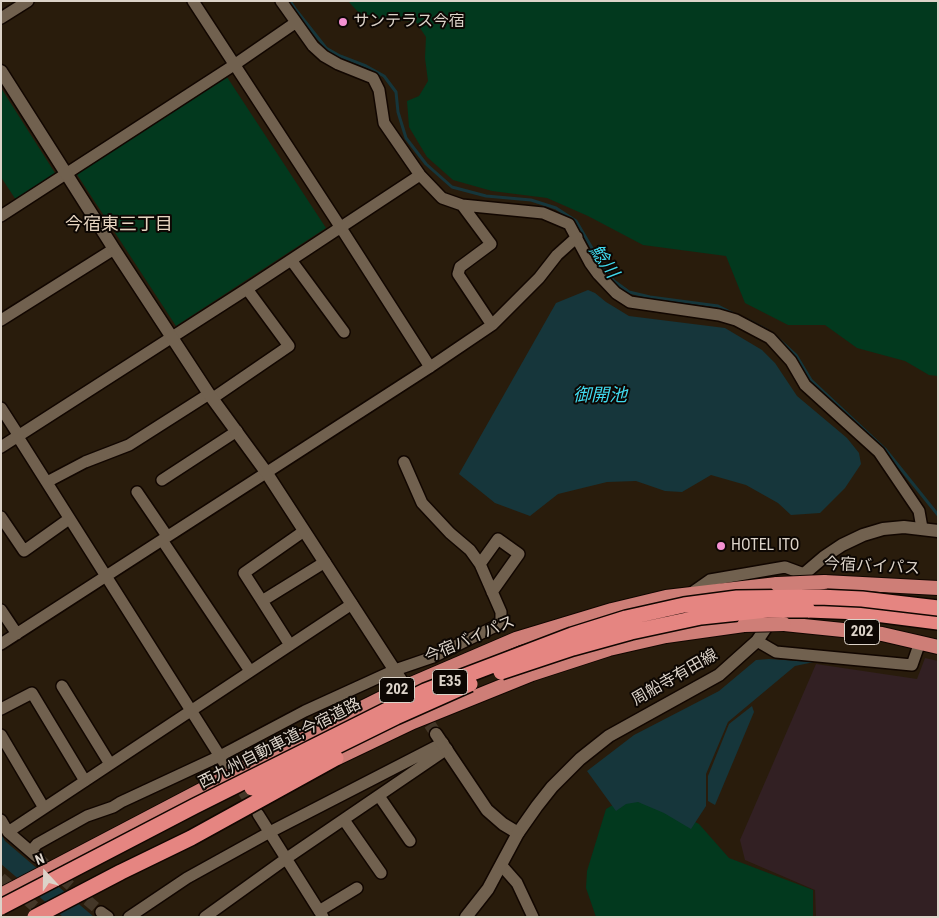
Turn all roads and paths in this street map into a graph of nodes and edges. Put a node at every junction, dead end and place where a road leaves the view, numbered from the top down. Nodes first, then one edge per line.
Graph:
1 (28, 1) edge
2 (193, 1) edge
3 (281, 1) edge
4 (1, 18) edge
5 (295, 22) junction
6 (234, 65) junction
7 (1, 70) edge
8 (66, 172) junction
9 (420, 176) junction
10 (462, 205) junction
11 (1, 216) edge
12 (341, 228) junction
13 (577, 237) junction
14 (114, 249) junction
15 (292, 260) junction
16 (248, 289) junction
17 (1, 320) edge
18 (492, 325) junction
19 (344, 332) dead end
20 (172, 337) junction
21 (430, 367) junction
22 (211, 396) junction
23 (1, 408) edge
24 (237, 431) junction
25 (18, 436) junction
26 (1, 447) edge
27 (404, 462) dead end
28 (266, 472) junction
29 (162, 480) dead end
30 (47, 482) junction
31 (138, 492) dead end
32 (1, 517) edge
33 (69, 519) junction
34 (922, 528) junction
35 (304, 531) junction
36 (938, 531) edge
37 (164, 538) junction
38 (325, 562) junction
39 (480, 564) junction
40 (804, 574) junction
41 (106, 576) junction
42 (938, 588) edge
43 (492, 592) junction
44 (690, 594) junction
45 (262, 601) junction
46 (352, 604) junction
47 (938, 608) edge
48 (1, 610) edge
49 (938, 622) edge
50 (17, 634) junction
51 (757, 641) junction
52 (920, 642) junction
53 (1, 644) edge
54 (290, 645) junction
55 (938, 647) edge
56 (250, 671) junction
57 (398, 675) junction
58 (469, 684) junction
59 (62, 686) dead end
60 (1, 708) edge
61 (192, 711) junction
62 (1, 735) edge
63 (442, 742) junction
64 (220, 756) junction
65 (110, 764) junction
66 (228, 769) tunnel mouth
67 (85, 781) junction
68 (379, 796) junction
69 (44, 808) junction
70 (258, 814) tunnel mouth
71 (1, 820) edge
72 (344, 820) junction
73 (8, 832) junction
74 (270, 832) junction
75 (518, 833) junction
76 (410, 841) dead end
77 (287, 858) junction
78 (502, 866) junction
79 (381, 873) dead end
80 (26, 888) junction
81 (357, 888) dead end
82 (1, 896) edge
83 (1, 902) edge
84 (1, 907) edge
85 (321, 914) edge
86 (4, 917) edge
87 (26, 917) edge
88 (35, 917) edge
89 (129, 917) edge
90 (205, 917) edge
91 (466, 917) edge
92 (533, 917) edge

1 - 4 street
2 - 6 street
3 - 5 street
5 - 6 street
5 - 9 street
6 - 8 street
6 - 12 street
7 - 8 street
8 - 11 street
8 - 14 street
9 - 10 street
9 - 12 street
10 - 13 street
10 - 18 street
12 - 15 street
12 - 21 street
13 - 18 street
13 - 34 street
14 - 17 street
14 - 20 street
15 - 16 street
15 - 19 street
16 - 20 street
16 - 22 street
18 - 21 street
20 - 22 street
20 - 25 street
21 - 28 street
22 - 24 street
22 - 30 street
23 - 25 street
24 - 28 street
24 - 29 street
25 - 26 street
25 - 30 street
27 - 39 street
28 - 35 street
28 - 37 street
30 - 33 street
31 - 37 street
32 - 33 street
33 - 41 street
34 - 36 street, 周船寺有田線
34 - 40 street, 周船寺有田線
35 - 38 street
35 - 45 street
37 - 41 street
37 - 56 street
38 - 45 street
38 - 46 street
39 - 43 street
39 - 43 street
40 - 44 street
40 - 51 street, 周船寺有田線
41 - 50 street
41 - 61 street
42 - 44 highway, 今宿バイパス / 202, bridge
43 - 57 street
44 - 80 highway, 今宿バイパス / 202
45 - 54 street
46 - 54 street
46 - 57 street
47 - 80 highway, 西九州自動車道;今宿道路 / E35, bridge
48 - 50 street
49 - 58 highway, 西九州自動車道;今宿道路 / E35, bridge
50 - 53 street
51 - 52 street
51 - 75 street, 周船寺有田線
52 - 55 highway, 202
52 - 87 highway, 202, bridge
54 - 56 street
56 - 61 street
57 - 64 street
58 - 86 highway, 西九州自動車道;今宿道路 / E35, bridge
58 - 88 highway, bridge
59 - 65 street
60 - 67 street
61 - 64 street
61 - 65 street
62 - 69 street
63 - 68 street
63 - 74 street
63 - 75 street
64 - 66 street
64 - 73 street
65 - 67 street
67 - 69 street
68 - 72 street
68 - 76 street
69 - 73 street
70 - 74 street
71 - 73 street
72 - 77 street
72 - 79 street
74 - 77 street
74 - 89 street
75 - 78 street, 周船寺有田線
77 - 85 street
77 - 90 street
78 - 91 street, 周船寺有田線
78 - 92 street
80 - 82 highway, 今宿バイパス / 202
80 - 83 highway, bridge
80 - 84 highway, 西九州自動車道;今宿道路 / E35, bridge
81 - 85 street

